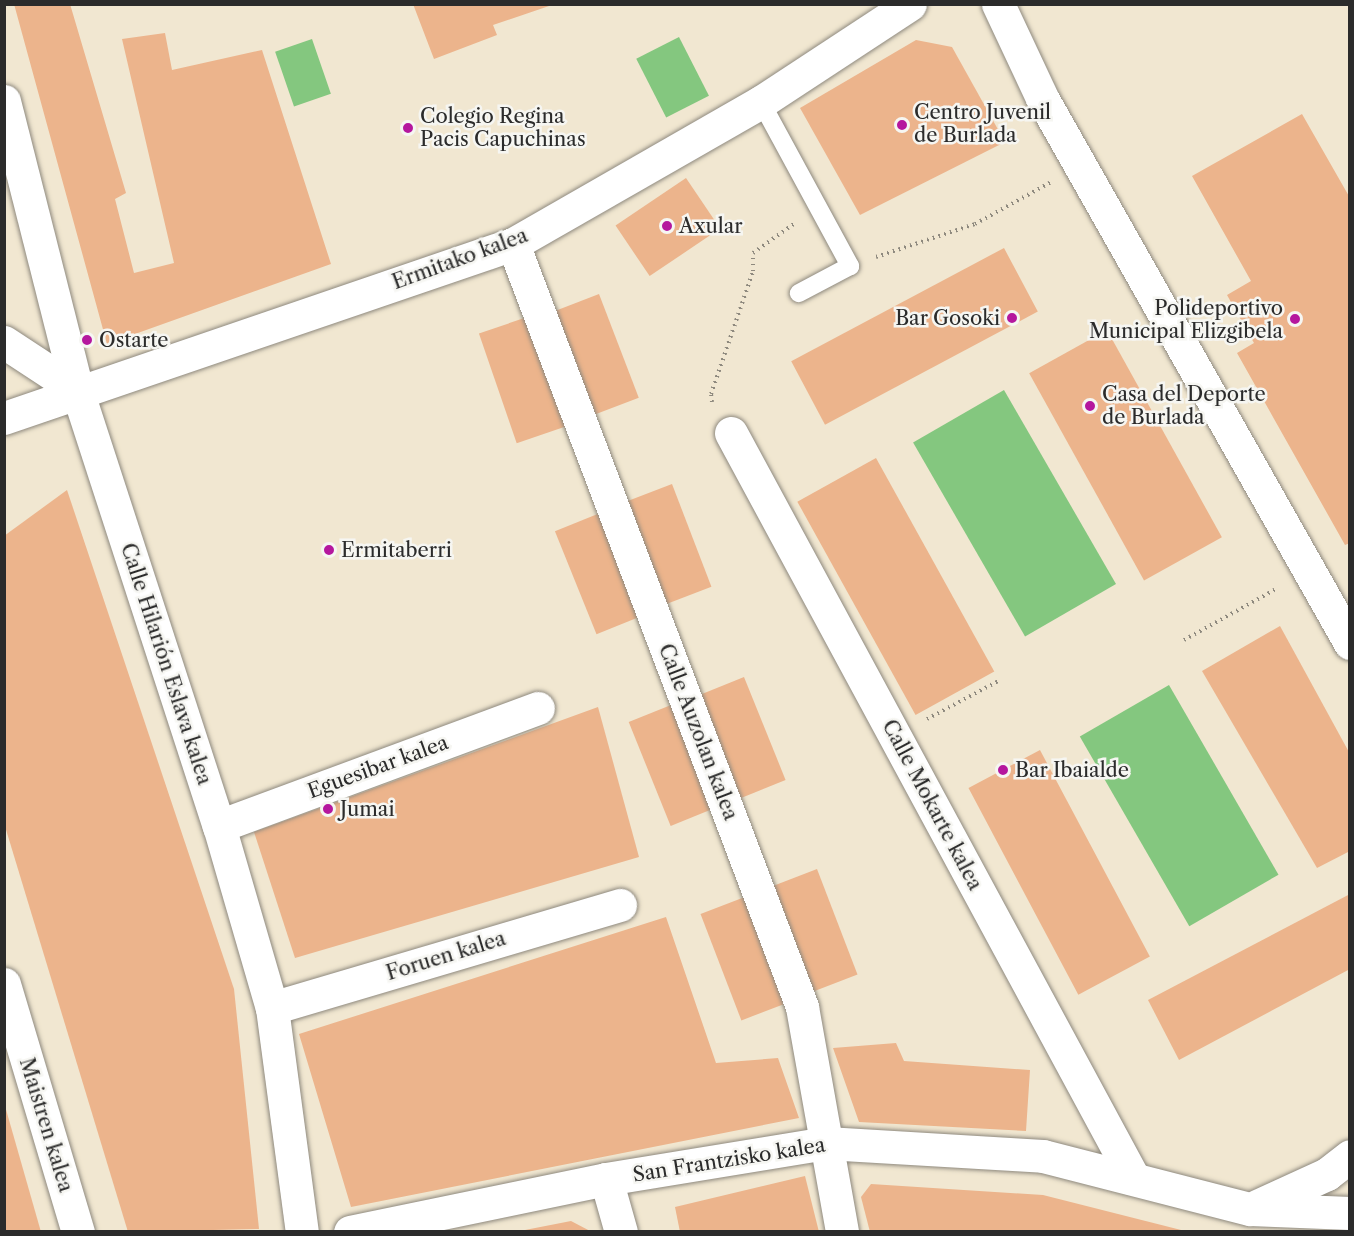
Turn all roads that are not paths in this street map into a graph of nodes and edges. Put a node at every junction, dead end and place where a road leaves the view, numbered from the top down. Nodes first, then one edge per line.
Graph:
1 (910, 4) edge
2 (998, 4) edge
3 (4, 101) edge
4 (761, 102) junction
5 (513, 244) junction
6 (799, 293) dead end
7 (4, 342) edge
8 (78, 390) junction
9 (4, 418) edge
10 (731, 433) road end
11 (1350, 643) edge
12 (537, 708) dead end
13 (219, 826) junction
14 (620, 904) dead end
15 (4, 984) edge
16 (272, 1008) junction
17 (826, 1143) junction
18 (1350, 1156) edge
19 (1133, 1177) junction
20 (606, 1179) junction
21 (1250, 1209) junction
22 (1350, 1213) edge
23 (78, 1232) edge
24 (302, 1232) edge
25 (350, 1232) edge
26 (621, 1232) edge
27 (842, 1232) edge

1 - 4 street, Ermitako kalea
2 - 11 street
3 - 8 street, Calle Hilarión Eslava kalea
4 - 5 street, Ermitako kalea
4 - 6 lane
5 - 8 street, Ermitako kalea
5 - 17 street, Calle Auzolan kalea
7 - 8 street
8 - 9 street, Ermitako kalea
8 - 13 street, Calle Hilarión Eslava kalea
10 - 19 street, Calle Mokarte kalea
12 - 13 street, Eguesibar kalea
13 - 16 street, Calle Hilarión Eslava kalea
14 - 16 street, Foruen kalea
15 - 23 street, Maistren kalea
16 - 24 street, Calle Hilarión Eslava kalea
17 - 19 street, San Frantzisko kalea
17 - 20 street, San Frantzisko kalea
17 - 27 street, Calle Auzolan kalea
18 - 21 street
19 - 21 street, San Frantzisko kalea
20 - 25 street, San Frantzisko kalea
20 - 26 street
21 - 22 street, San Frantzisko kalea

